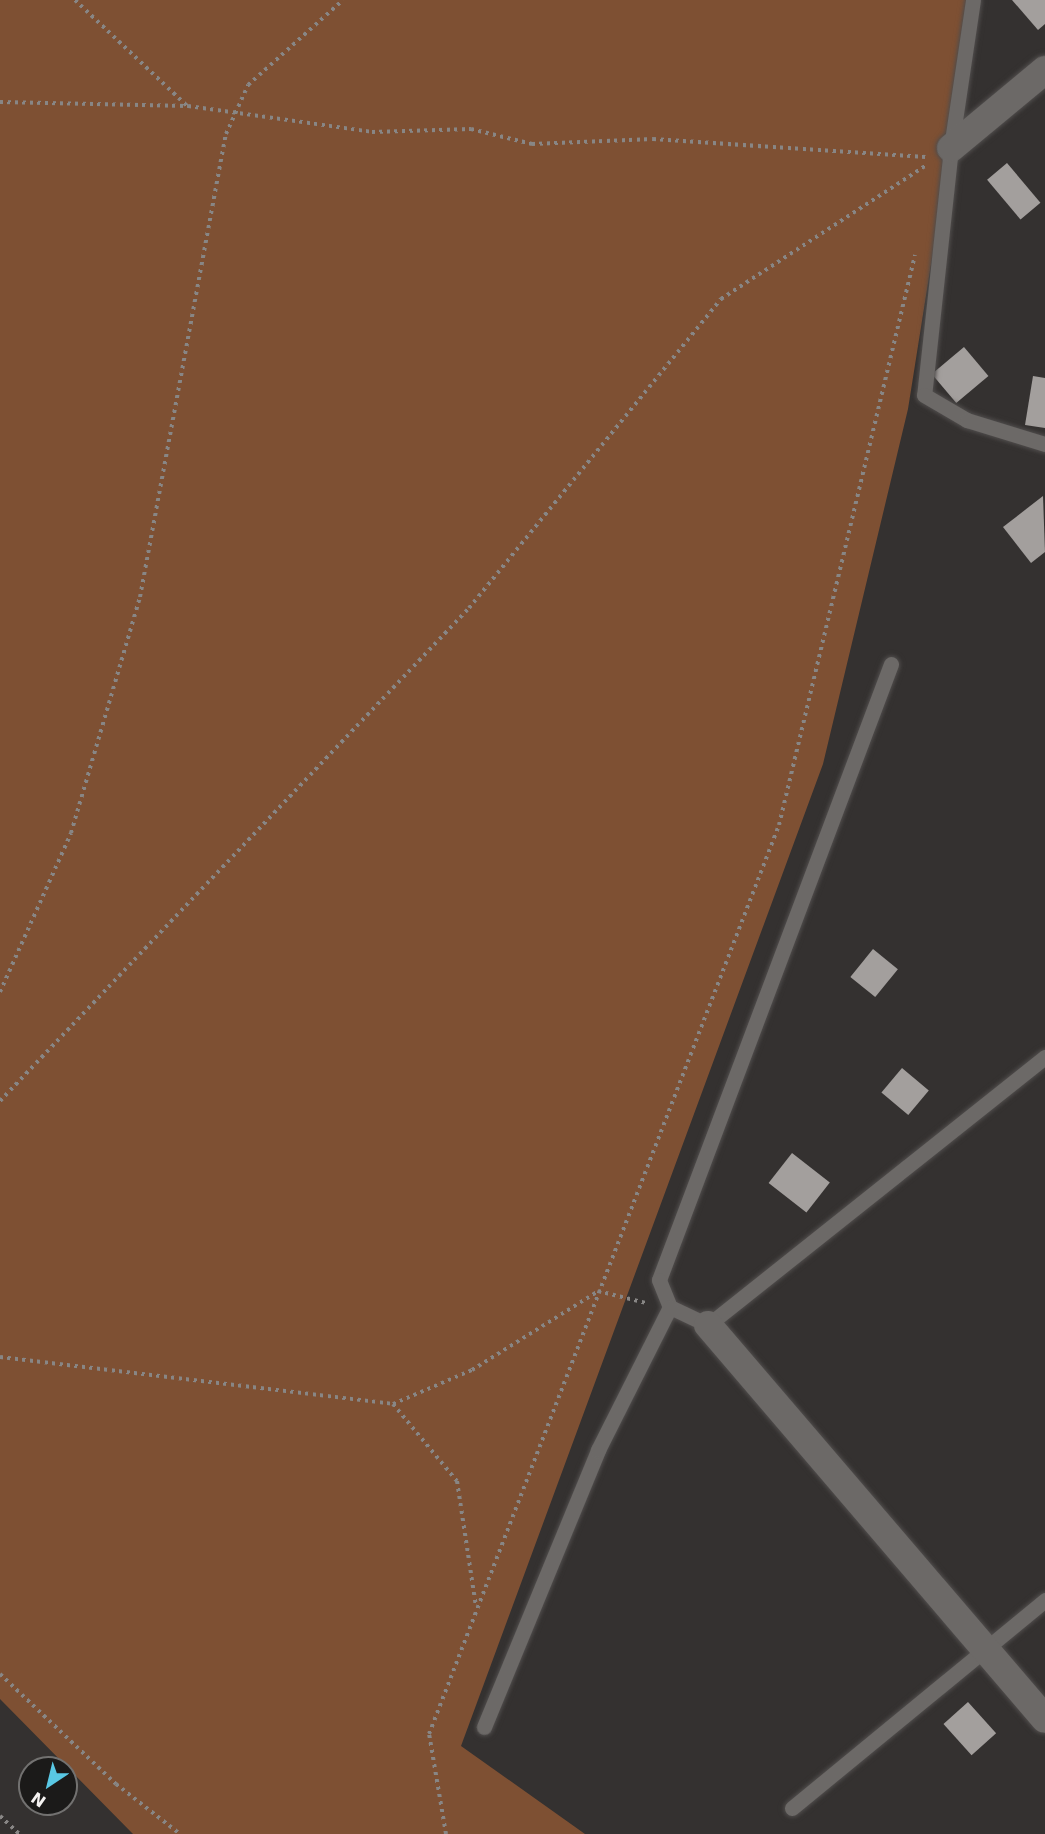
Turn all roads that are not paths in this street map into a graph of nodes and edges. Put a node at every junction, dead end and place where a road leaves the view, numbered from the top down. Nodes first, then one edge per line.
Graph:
1 (973, 0) edge
2 (1045, 70) edge
3 (951, 148) junction
4 (1045, 444) edge
5 (891, 664) dead end
6 (1045, 1057) edge
7 (670, 1307) junction
8 (708, 1325) junction
9 (1045, 1600) edge
10 (985, 1653) junction
11 (1045, 1719) edge
12 (484, 1727) dead end
13 (792, 1808) dead end

1 - 3 lane
2 - 3 street
3 - 4 lane
5 - 7 lane
6 - 8 lane
7 - 8 lane
7 - 12 lane
8 - 10 street
9 - 10 lane
10 - 11 street
10 - 13 lane

